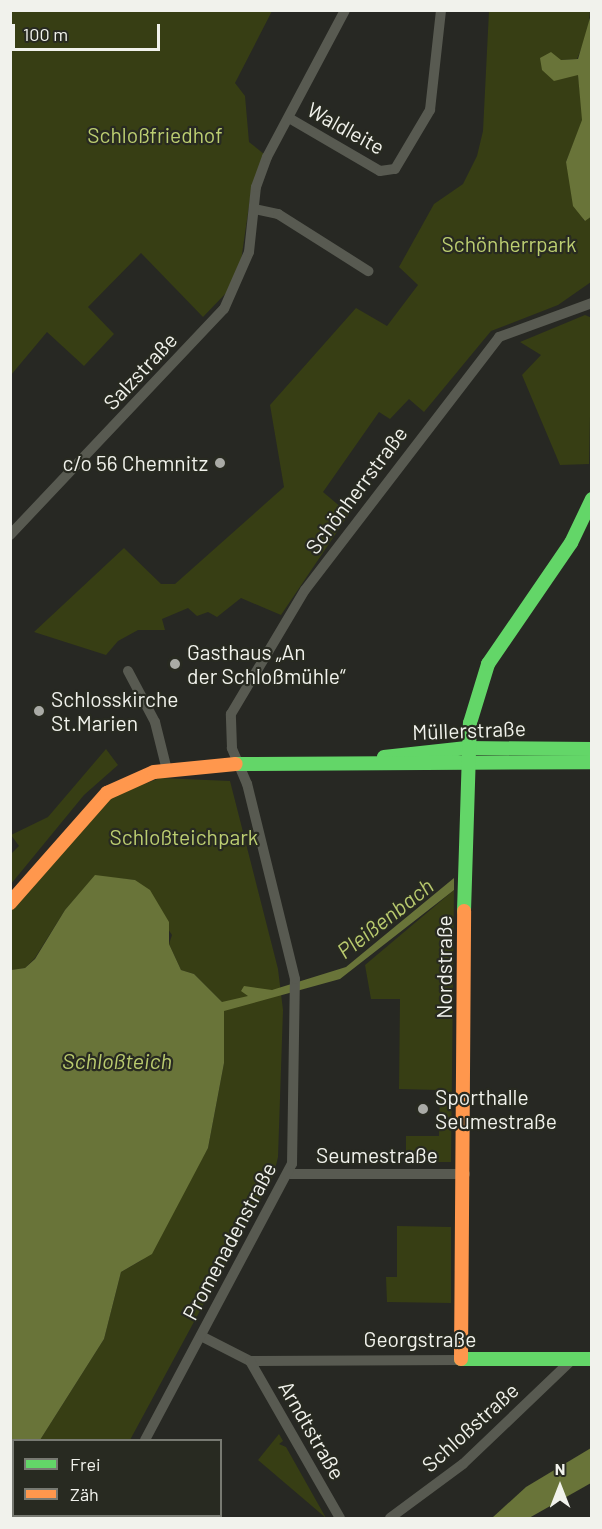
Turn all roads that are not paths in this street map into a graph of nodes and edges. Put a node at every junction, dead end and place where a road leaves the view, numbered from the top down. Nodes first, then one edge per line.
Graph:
1 (345, 10) edge
2 (441, 10) edge
3 (289, 118) junction
4 (254, 209) junction
5 (368, 270) dead end
6 (591, 303) edge
7 (591, 499) edge
8 (10, 536) edge
9 (128, 671) dead end
10 (467, 748) junction
11 (591, 749) edge
12 (591, 762) edge
13 (239, 764) junction
14 (349, 764) junction
15 (465, 764) junction
16 (167, 770) junction
17 (10, 903) edge
18 (290, 1174) junction
19 (465, 1174) junction
20 (201, 1336) junction
21 (591, 1359) edge
22 (461, 1360) junction
23 (572, 1360) junction
24 (250, 1361) junction
25 (146, 1439) edge
26 (340, 1518) edge
27 (390, 1518) edge

1 - 3 street, Salzstraße
2 - 3 street, Waldleite
3 - 4 street, Salzstraße
4 - 5 street
4 - 8 street, Salzstraße
6 - 13 street, Schönherrstraße
7 - 10 main road, Nordstraße
9 - 16 street
10 - 11 main road, Müllerstraße
10 - 14 main road, Müllerstraße
10 - 15 main road, Nordstraße
12 - 15 main road, Müllerstraße
13 - 14 main road, Müllerstraße
13 - 16 main road, Müllerstraße
13 - 18 street, Promenadenstraße
14 - 15 main road, Müllerstraße
15 - 19 main road, Nordstraße
16 - 17 main road, Müllerstraße
18 - 19 street, Seumestraße
18 - 20 street, Promenadenstraße
19 - 22 main road, Nordstraße
20 - 24 street
20 - 25 street, Promenadenstraße
21 - 23 main road, Georgstraße
22 - 23 main road, Georgstraße
22 - 24 street, Georgstraße
23 - 27 street, Schloßstraße
24 - 26 street, Arndtstraße

